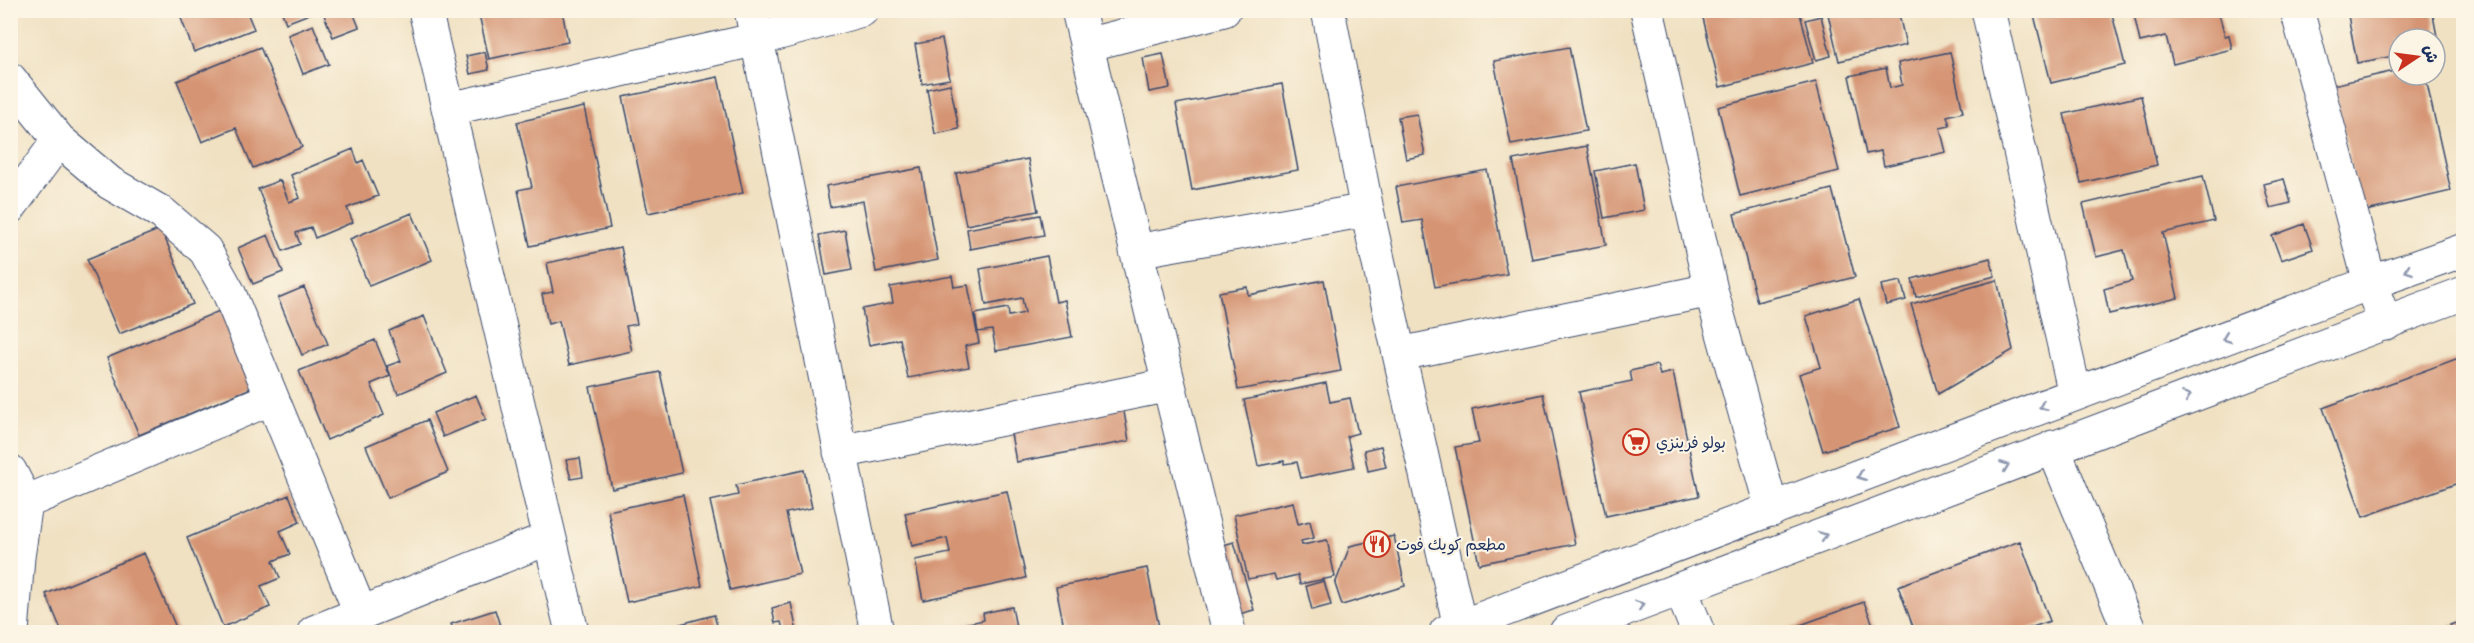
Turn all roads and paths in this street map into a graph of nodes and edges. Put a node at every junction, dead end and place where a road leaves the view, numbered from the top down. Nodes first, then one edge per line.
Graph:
1 (425, 10) edge
2 (862, 10) edge
3 (1078, 10) edge
4 (1224, 10) edge
5 (1328, 10) edge
6 (1647, 10) edge
7 (1988, 10) edge
8 (2297, 10) edge
9 (754, 25) edge
10 (1086, 45) junction
11 (10, 79) edge
12 (449, 109) junction
13 (59, 140) junction
14 (10, 207) edge
15 (1367, 210) junction
16 (2463, 250) edge
17 (1136, 251) junction
18 (2370, 283) junction
19 (1711, 290) junction
20 (2463, 293) edge
21 (2385, 324) junction
22 (1400, 354) junction
23 (1169, 386) junction
24 (2075, 394) junction
25 (272, 398) junction
26 (2053, 447) junction
27 (840, 452) junction
28 (10, 471) edge
29 (26, 501) junction
30 (1772, 510) junction
31 (549, 538) junction
32 (1681, 590) junction
33 (361, 614) junction
34 (1453, 630) edge
35 (12, 633) edge
36 (314, 633) edge
37 (572, 633) edge
38 (877, 633) edge
39 (1229, 633) edge
40 (1566, 633) edge
41 (1698, 633) edge
42 (2130, 633) edge

1 - 12 street
2 - 9 street
3 - 10 street
4 - 10 street
5 - 15 street
6 - 19 street
7 - 24 street
8 - 18 street
9 - 12 street
9 - 27 street
10 - 17 street
11 - 13 street
12 - 31 street
13 - 14 street
13 - 25 street
15 - 17 street
15 - 22 street
16 -> 18 street
17 - 23 street
18 - 21 street
18 -> 24 street
19 - 22 street
19 - 30 street
20 - 21 street
26 -> 21 street
22 - 34 street
23 - 27 street
23 - 39 street
24 -> 30 street
25 - 29 street
25 - 33 street
32 -> 26 street
26 - 42 street
27 - 38 street
28 - 29 street
29 - 35 street
30 - 34 street
31 - 33 street
31 - 37 street
40 -> 32 street
32 - 41 street
33 - 36 street

